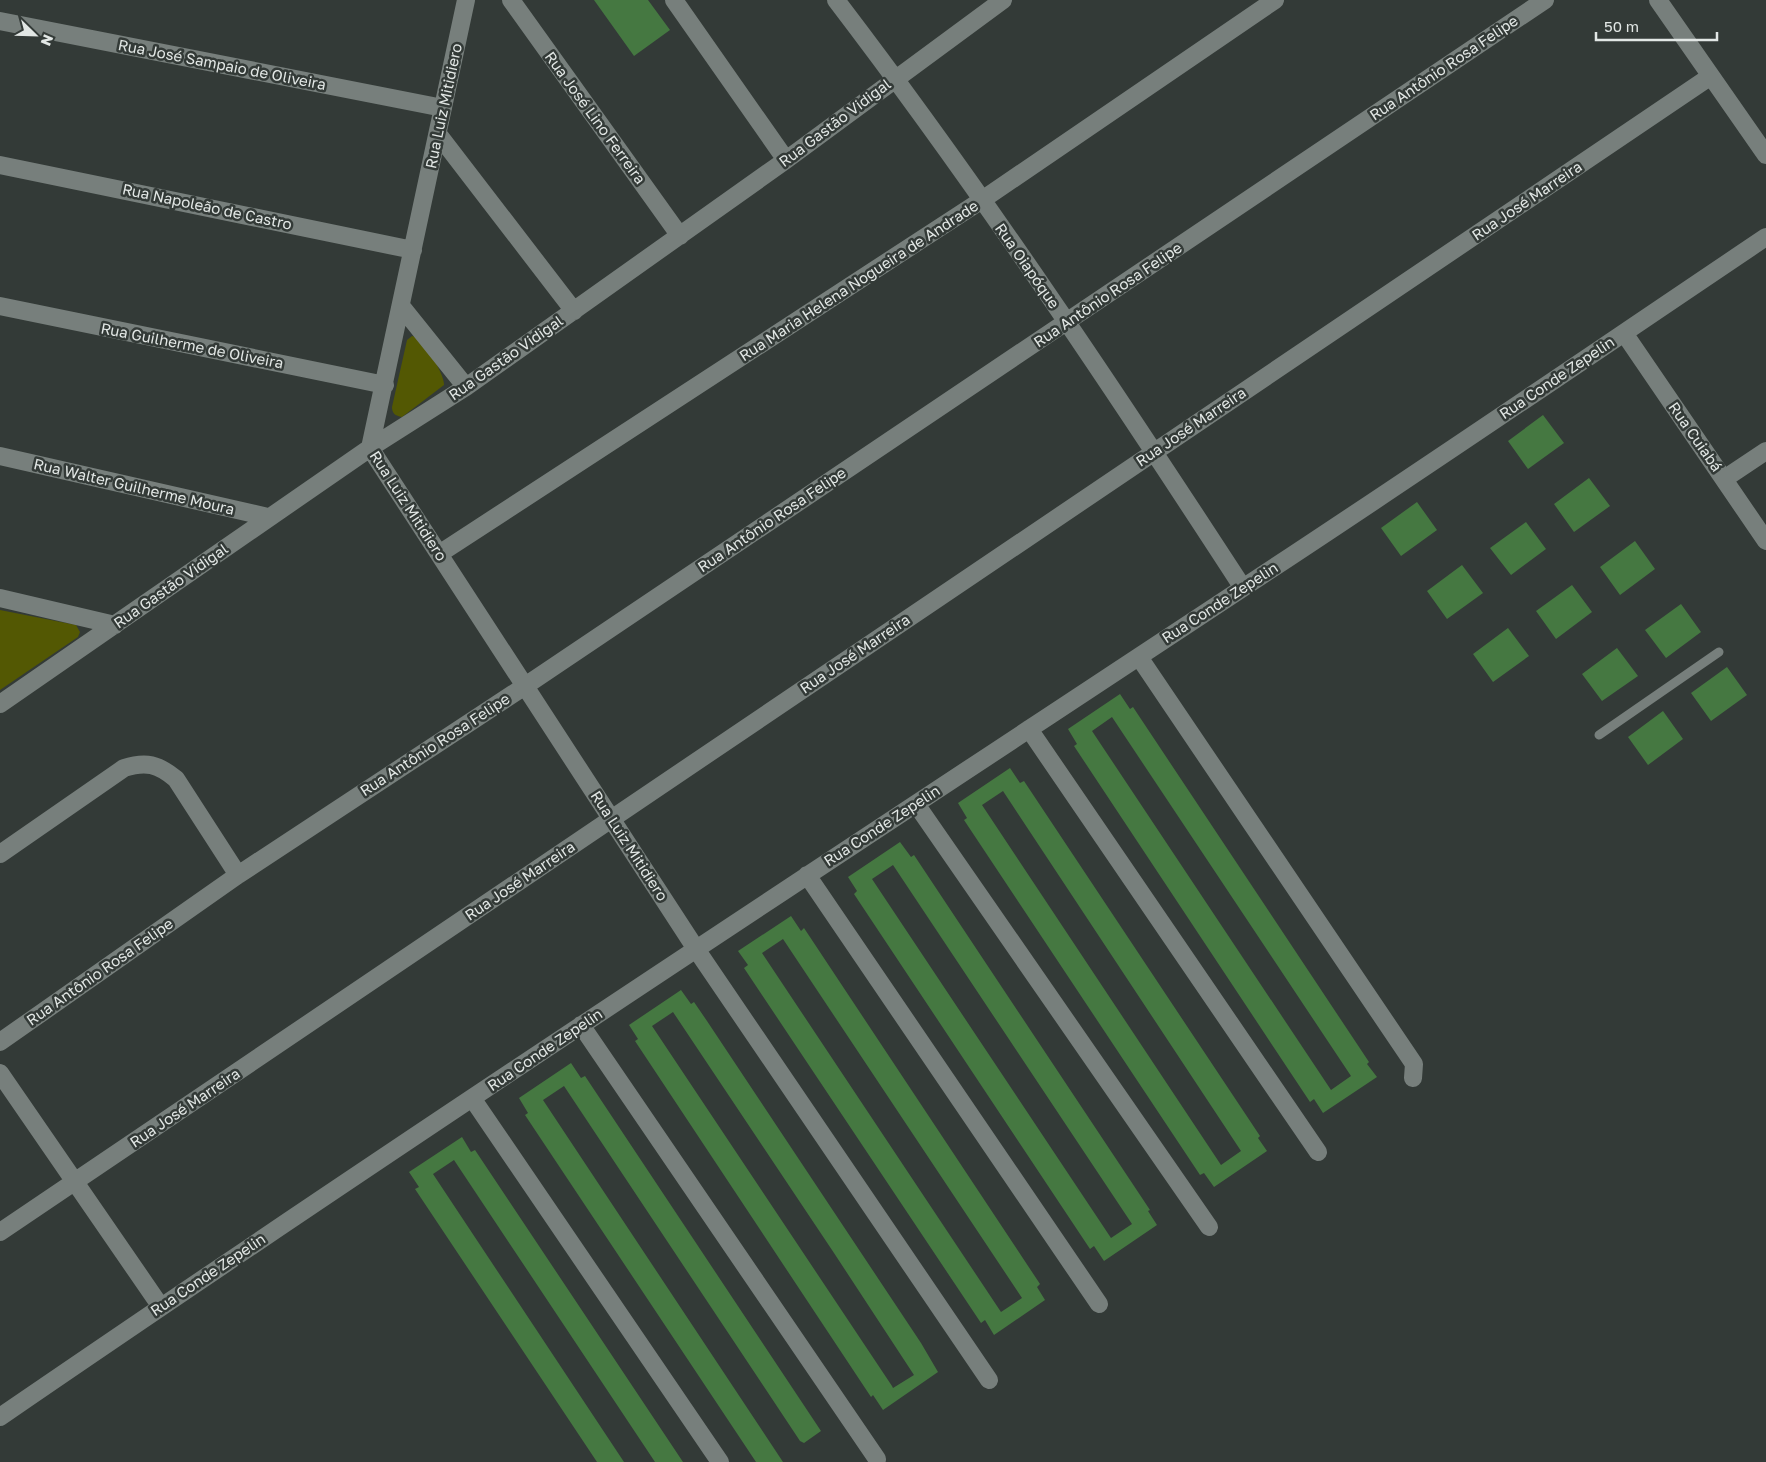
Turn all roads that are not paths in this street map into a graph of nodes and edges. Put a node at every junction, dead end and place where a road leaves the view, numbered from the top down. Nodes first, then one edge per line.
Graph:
1 (466, 0) edge
2 (511, 0) edge
3 (674, 0) edge
4 (836, 0) edge
5 (1004, 0) edge
6 (1275, 0) edge
7 (1545, 0) edge
8 (1658, 0) edge
9 (0, 21) edge
10 (1711, 76) junction
11 (896, 78) junction
12 (443, 108) junction
13 (438, 134) junction
14 (1766, 155) edge
15 (786, 160) junction
16 (0, 165) edge
17 (982, 200) junction
18 (680, 236) junction
19 (1766, 237) edge
20 (413, 250) junction
21 (0, 306) edge
22 (401, 306) junction
23 (574, 311) junction
24 (1066, 323) junction
25 (1624, 333) junction
26 (385, 385) junction
27 (466, 388) junction
28 (370, 448) junction
29 (1766, 451) edge
30 (1154, 452) junction
31 (0, 456) edge
32 (1724, 479) junction
33 (268, 517) junction
34 (1766, 541) edge
35 (439, 554) junction
36 (1243, 588) junction
37 (0, 598) edge
38 (115, 626) junction
39 (1719, 652) dead end
40 (1139, 657) junction
41 (525, 686) junction
42 (0, 704) edge
43 (1029, 729) junction
44 (1598, 734) dead end
45 (916, 804) junction
46 (611, 819) junction
47 (0, 854) edge
48 (238, 875) junction
49 (807, 875) junction
50 (696, 949) junction
51 (581, 1025) junction
52 (0, 1042) edge
53 (0, 1073) edge
54 (1413, 1078) dead end
55 (472, 1098) junction
56 (1318, 1152) dead end
57 (75, 1182) junction
58 (1209, 1228) dead end
59 (0, 1232) edge
60 (1099, 1304) dead end
61 (161, 1307) junction
62 (989, 1380) dead end
63 (0, 1417) edge
64 (877, 1459) dead end
65 (720, 1462) edge

1 - 12 street, Rua Luiz Mitidiero
2 - 18 street, Rua José Lino Ferreira
3 - 15 street
4 - 11 street, Rua Oiapóque
5 - 11 street, Rua Gastão Vidigal
6 - 17 street, Rua Maria Helena Nogueira de Andrade
7 - 24 street, Rua Antônio Rosa Felipe
8 - 10 street
9 - 12 street, Rua José Sampaio de Oliveira
10 - 14 street
10 - 30 street, Rua José Marreira
11 - 15 street, Rua Gastão Vidigal
11 - 17 street, Rua Oiapóque
12 - 13 street, Rua Luiz Mitidiero
13 - 20 street, Rua Luiz Mitidiero
13 - 23 street
15 - 18 street, Rua Gastão Vidigal
16 - 20 street, Rua Napoleão de Castro
17 - 24 street, Rua Oiapóque
17 - 35 street, Rua Maria Helena Nogueira de Andrade
18 - 23 street, Rua Gastão Vidigal
19 - 25 street, Rua Conde Zepelin
20 - 22 street, Rua Luiz Mitidiero
21 - 26 street, Rua Guilherme de Oliveira
22 - 26 street, Rua Luiz Mitidiero
22 - 27 street
23 - 27 street, Rua Gastão Vidigal
24 - 30 street, Rua Oiapóque
24 - 41 street, Rua Antônio Rosa Felipe
25 - 32 street, Rua Cuiabá
25 - 36 street, Rua Conde Zepelin
26 - 28 street, Rua Luiz Mitidiero
27 - 28 street, Rua Gastão Vidigal
28 - 33 street, Rua Gastão Vidigal
28 - 35 street, Rua Luiz Mitidiero
29 - 32 street
30 - 36 street, Rua Oiapóque
30 - 46 street, Rua José Marreira
31 - 33 street, Rua Walter Guilherme Moura
32 - 34 street, Rua Cuiabá
33 - 38 street, Rua Gastão Vidigal
35 - 41 street, Rua Luiz Mitidiero
36 - 40 street, Rua Conde Zepelin
37 - 38 street
38 - 42 street, Rua Gastão Vidigal
39 - 44 lane
40 - 43 street, Rua Conde Zepelin
40 - 54 street
41 - 46 street, Rua Luiz Mitidiero
41 - 48 street, Rua Antônio Rosa Felipe
43 - 45 street, Rua Conde Zepelin
43 - 56 street
45 - 49 street, Rua Conde Zepelin
45 - 58 street
46 - 50 street, Rua Luiz Mitidiero
46 - 57 street, Rua José Marreira
47 - 48 street
48 - 52 street, Rua Antônio Rosa Felipe
49 - 50 street, Rua Conde Zepelin
49 - 60 street
50 - 51 street, Rua Conde Zepelin
50 - 62 street, Rua Luiz Mitidiero
51 - 55 street, Rua Conde Zepelin
51 - 64 street
53 - 57 street
55 - 61 street, Rua Conde Zepelin
55 - 65 street
57 - 59 street, Rua José Marreira
57 - 61 street
61 - 63 street, Rua Conde Zepelin

